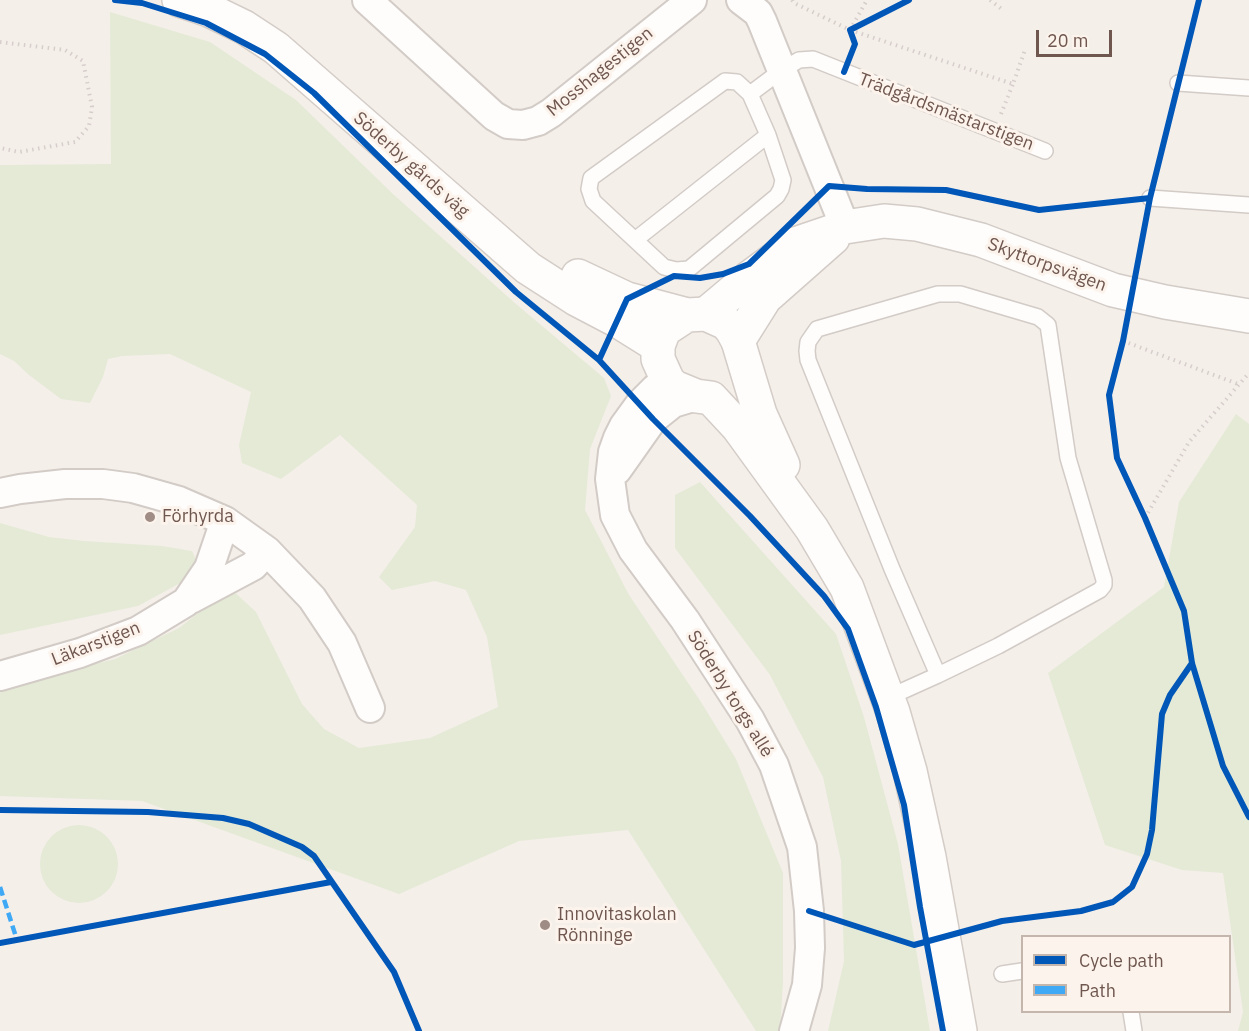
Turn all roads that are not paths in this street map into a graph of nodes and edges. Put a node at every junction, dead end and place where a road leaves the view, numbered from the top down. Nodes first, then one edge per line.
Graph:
1 (179, 0) edge
2 (367, 0) edge
3 (692, 0) edge
4 (755, 4) edge
5 (782, 70) junction
6 (1178, 83) dead end
7 (1249, 88) edge
8 (750, 94) junction
9 (768, 135) junction
10 (1044, 151) dead end
11 (1150, 198) dead end
12 (1249, 205) edge
13 (845, 227) junction
14 (491, 237) junction
15 (635, 240) junction
16 (697, 314) junction
17 (1249, 316) edge
18 (658, 346) junction
19 (739, 348) junction
20 (668, 381) junction
21 (704, 397) junction
22 (610, 479) junction
23 (0, 493) edge
24 (225, 521) junction
25 (812, 529) junction
26 (267, 551) junction
27 (186, 602) junction
28 (938, 675) junction
29 (0, 676) edge
30 (887, 698) junction
31 (370, 708) dead end
32 (1021, 971) edge
33 (1002, 974) dead end
34 (1131, 1013) edge
35 (794, 1031) edge
36 (960, 1031) edge
37 (1134, 1031) edge

1 - 14 main road, Söderby gårds väg
2 - 3 street, Mosshagestigen
4 - 5 street
5 - 8 lane, Trädgårdsmästarstigen
5 - 10 lane, Trädgårdsmästarstigen
5 - 13 street
6 - 7 lane
8 - 9 lane
8 - 15 lane
9 - 15 lane
9 - 15 lane
11 - 12 lane
13 - 16 main road, Skyttorpsvägen
13 - 17 main road, Skyttorpsvägen
13 - 19 main road
14 - 16 main road, Söderby gårds väg
14 - 18 main road, Söderby gårds väg
16 - 18 main road
16 - 19 main road
18 - 20 main road
19 - 21 main road
19 - 25 main road
20 - 21 main road
20 - 22 street, Söderby torgs allé
21 - 22 street
21 - 25 main road
22 - 35 street, Söderby torgs allé
23 - 24 street
24 - 26 street
24 - 27 street, Läkarstigen
25 - 30 main road
26 - 27 street, Läkarstigen
26 - 31 street
27 - 29 street, Läkarstigen
28 - 28 lane
28 - 30 lane
30 - 36 main road
32 - 33 lane
34 - 37 lane

